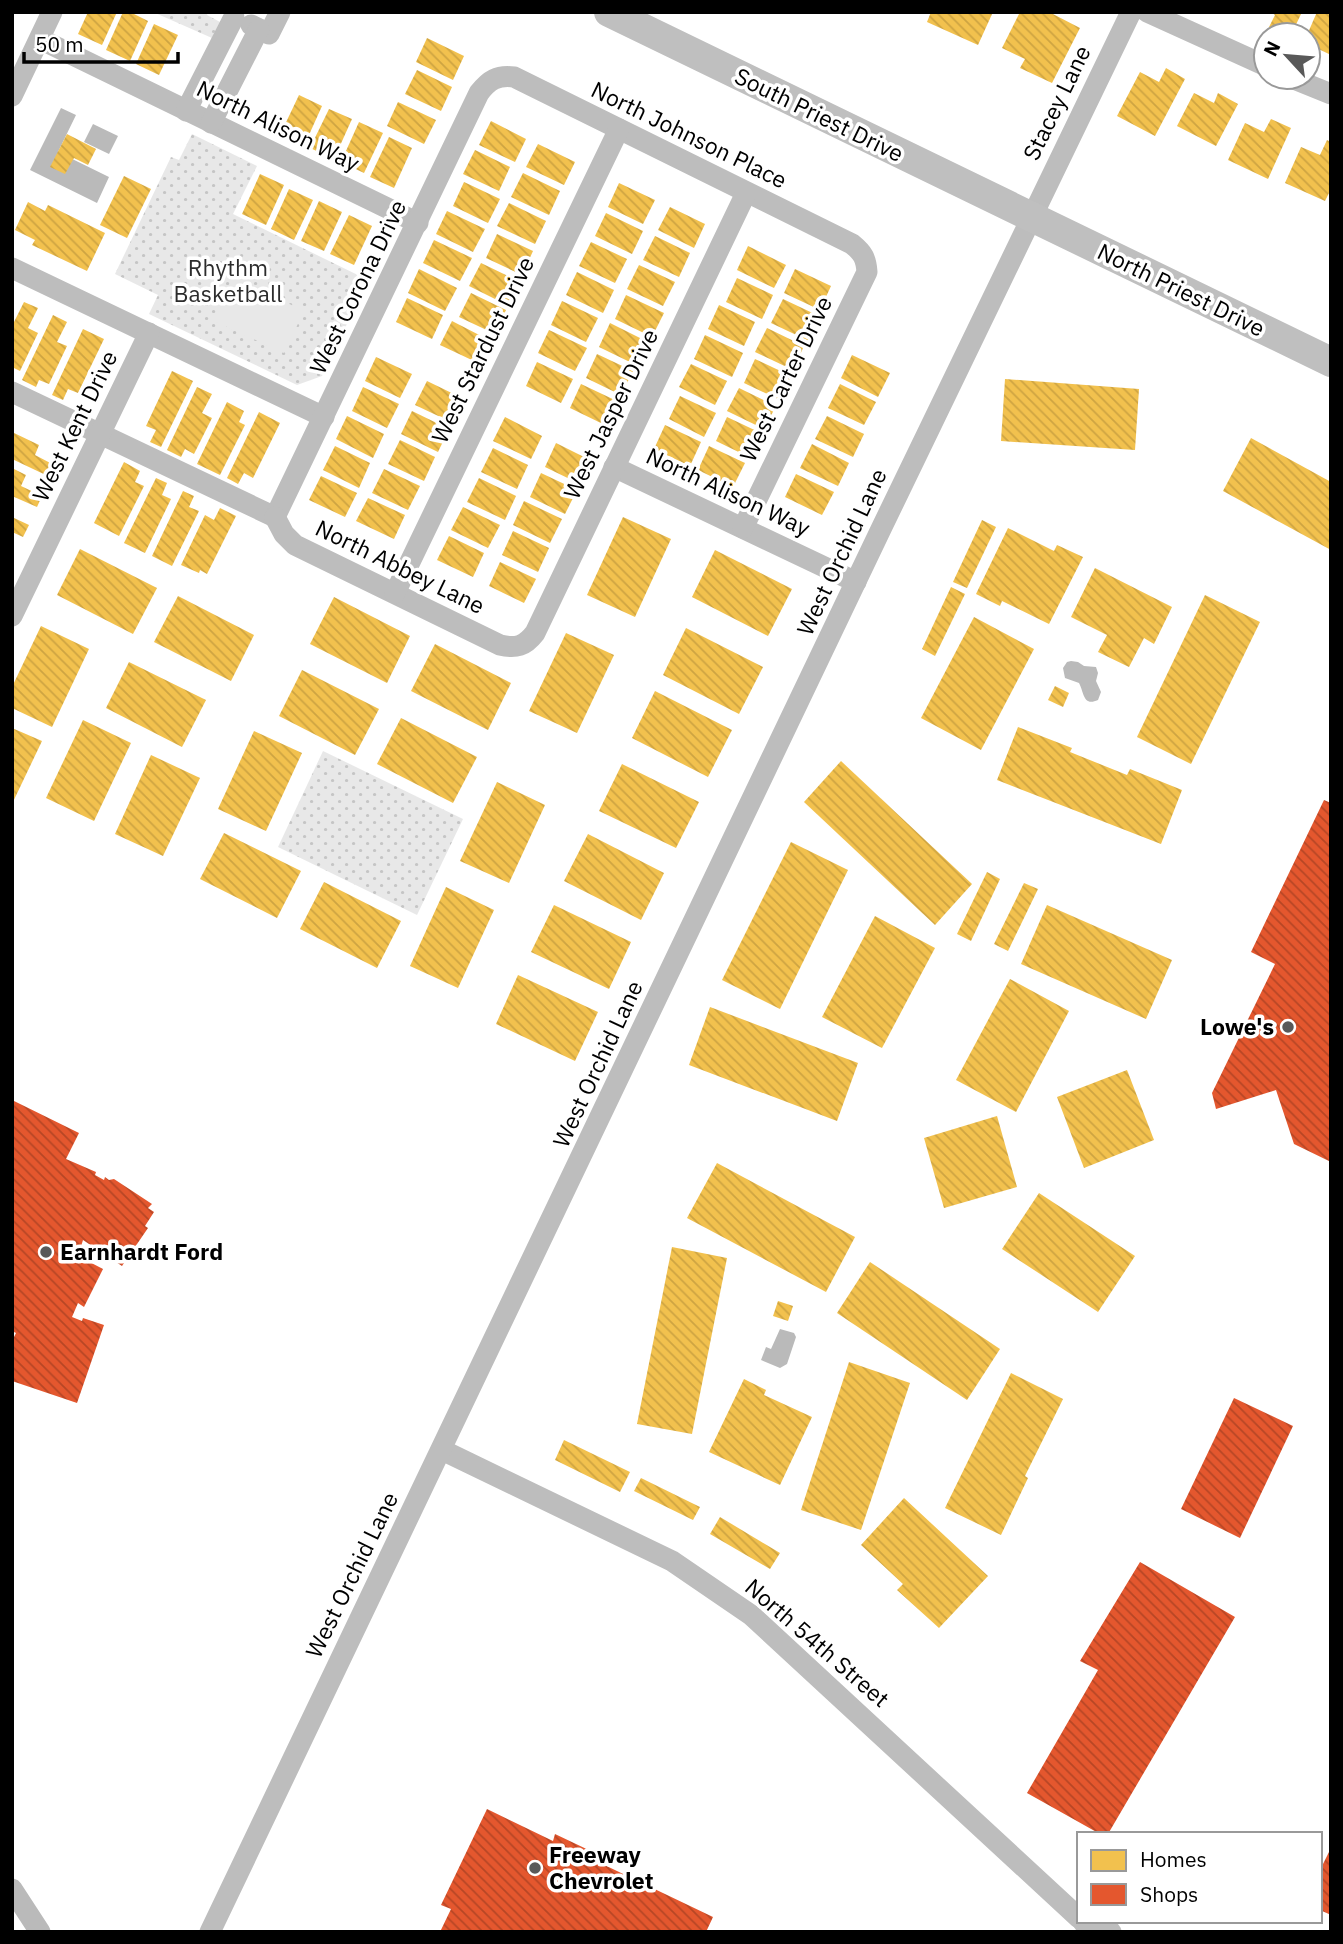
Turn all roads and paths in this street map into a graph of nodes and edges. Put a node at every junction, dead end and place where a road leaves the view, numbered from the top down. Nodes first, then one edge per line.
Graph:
1 (52, 12) edge
2 (279, 12) edge
3 (608, 12) edge
4 (1131, 12) edge
5 (1147, 12) edge
6 (230, 14) edge
7 (259, 29) junction
8 (40, 40) junction
9 (1252, 60) edge
10 (489, 80) joint
11 (12, 96) edge
12 (186, 111) junction
13 (211, 123) junction
14 (619, 129) junction
15 (746, 193) junction
16 (1030, 218) junction
17 (418, 223) junction
18 (863, 252) joint
19 (12, 268) edge
20 (149, 333) junction
21 (1331, 362) edge
22 (12, 392) edge
23 (324, 417) junction
24 (100, 434) junction
25 (614, 467) junction
26 (275, 517) junction
27 (743, 528) junction
28 (856, 582) junction
29 (395, 593) junction
30 (12, 616) edge
31 (514, 649) joint
32 (442, 1450) junction
33 (1077, 1916) edge
34 (1086, 1923) edge
35 (210, 1932) edge
36 (1111, 1932) edge

1 - 8 street
2 - 7 street
3 - 16 main road, South Priest Drive
4 - 16 street, Stacey Lane
5 - 9 street
6 - 7 street
6 - 12 street
7 - 13 street
8 - 11 street
8 - 12 street, North Alison Way
10 - 14 street, North Johnson Place
10 - 17 street, West Corona Drive
12 - 13 street, North Alison Way
13 - 17 street, North Alison Way
14 - 15 street, North Johnson Place
14 - 29 street, West Stardust Drive
15 - 18 street, North Johnson Place
15 - 25 street, West Jasper Drive
16 - 21 main road, North Priest Drive
16 - 28 street, West Orchid Lane
17 - 23 street, West Corona Drive
18 - 27 street, West Carter Drive
19 - 20 street
20 - 23 street
20 - 24 street, West Kent Drive
22 - 24 street
23 - 26 street, West Corona Drive
24 - 26 street
24 - 30 street, West Kent Drive
25 - 27 street, North Alison Way
25 - 31 street, West Jasper Drive
26 - 29 street, North Abbey Lane
27 - 28 street, North Alison Way
28 - 32 street, West Orchid Lane
29 - 31 street, North Abbey Lane
32 - 33 street, North 54th Street
32 - 35 street, West Orchid Lane
34 - 36 street

